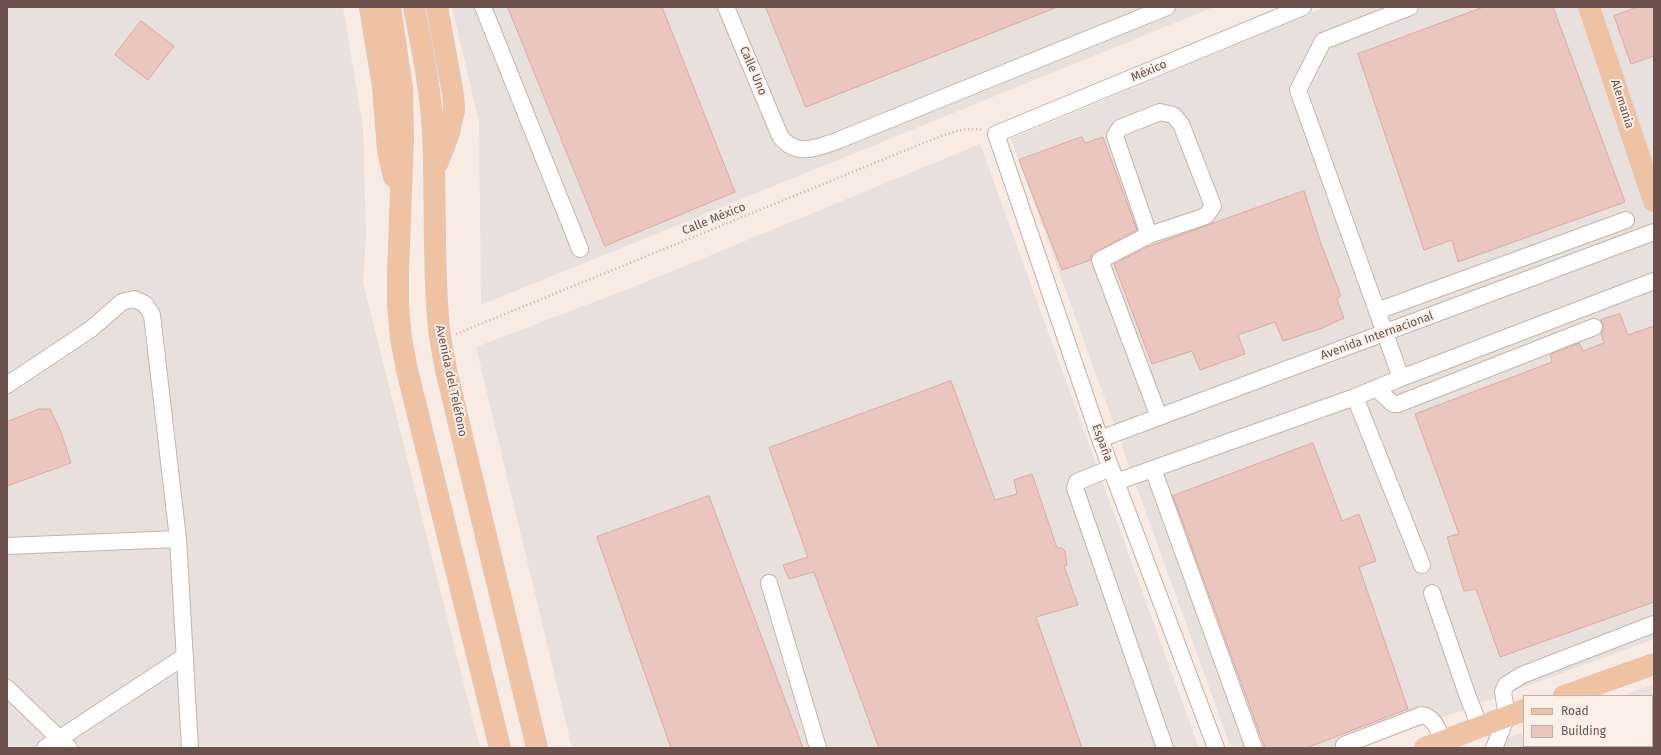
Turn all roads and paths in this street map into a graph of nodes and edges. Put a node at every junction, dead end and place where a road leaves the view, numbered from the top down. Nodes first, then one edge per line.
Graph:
1 (370, 7) edge
2 (390, 7) edge
3 (414, 7) edge
4 (437, 7) edge
5 (483, 7) edge
6 (726, 7) edge
7 (1167, 7) edge
8 (1303, 7) edge
9 (1410, 7) edge
10 (1589, 7) edge
11 (996, 134) junction
12 (435, 170) junction
13 (1654, 201) edge
14 (401, 203) junction
15 (1626, 220) dead end
16 (1654, 232) edge
17 (1149, 235) junction
18 (580, 249) dead end
19 (1654, 281) edge
20 (1377, 311) junction
21 (1594, 327) dead end
22 (1384, 333) junction
23 (441, 340) junction
24 (1401, 378) junction
25 (7, 385) edge
26 (1376, 388) junction
27 (1355, 397) junction
28 (1159, 417) junction
29 (1100, 439) junction
30 (1153, 469) junction
31 (1114, 475) junction
32 (178, 540) junction
33 (7, 546) edge
34 (1422, 565) dead end
35 (769, 583) dead end
36 (1432, 593) dead end
37 (1654, 624) edge
38 (185, 656) junction
39 (1654, 664) edge
40 (7, 688) edge
41 (1567, 695) edge
42 (1516, 713) edge
43 (1480, 727) junction
44 (64, 744) edge
45 (1434, 745) edge
46 (1342, 747) edge
47 (45, 748) edge
48 (190, 748) edge
49 (500, 748) edge
50 (537, 748) edge
51 (818, 748) edge
52 (1165, 748) edge
53 (1216, 748) edge
54 (1254, 748) edge
55 (1494, 748) edge

1 - 14 main road
2 - 14 main road
3 - 12 main road, Avenida del Teléfono
4 - 12 main road
5 - 18 street
6 - 7 street, Calle Uno
8 - 11 street, México
9 - 20 street
10 - 13 main road, Alemania
11 - 23 path, Calle México
11 - 29 street, España
12 - 23 main road, Avenida del Teléfono
14 - 49 main road
15 - 20 street
16 - 22 street, Avenida Internacional
17 - 17 street
17 - 28 street
19 - 24 street
20 - 22 street
21 - 26 street
22 - 24 street
22 - 28 street, Avenida Internacional
23 - 50 main road, Avenida del Teléfono
24 - 26 street
25 - 32 street
26 - 27 street
27 - 30 street
27 - 34 street
28 - 29 street, Avenida Internacional
29 - 31 street, España
30 - 31 street
30 - 54 street
31 - 52 street
31 - 53 street, España
32 - 33 street
32 - 38 street
35 - 51 street
36 - 43 street
37 - 42 street
38 - 44 street
38 - 48 street
39 - 41 main road
40 - 44 street
42 - 43 main road
42 - 55 street
43 - 45 main road
44 - 47 street
45 - 46 street

